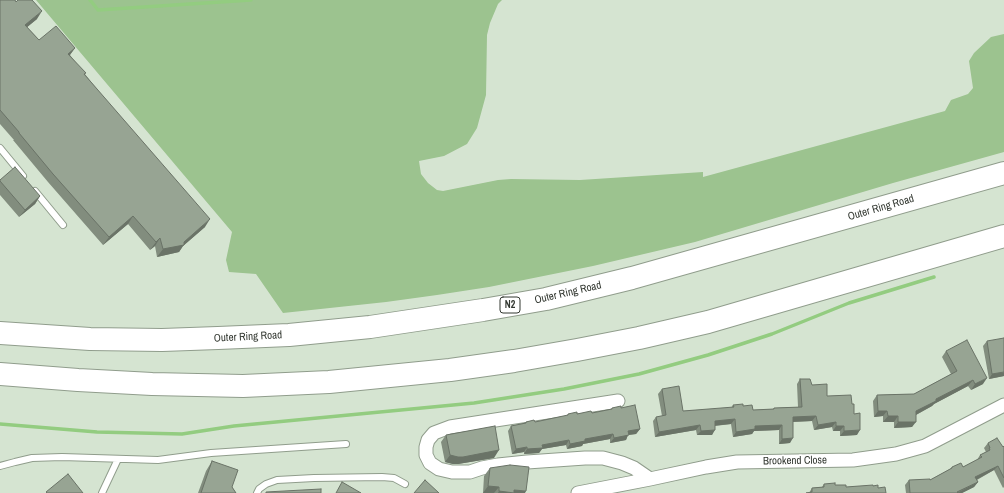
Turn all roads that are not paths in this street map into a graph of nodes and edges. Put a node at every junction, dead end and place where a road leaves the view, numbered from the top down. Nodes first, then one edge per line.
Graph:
1 (0, 148) edge
2 (1004, 173) edge
3 (63, 225) dead end
4 (1004, 236) edge
5 (0, 332) edge
6 (0, 374) edge
7 (618, 401) dead end
8 (1004, 405) edge
9 (346, 444) dead end
10 (118, 459) junction
11 (0, 466) edge
12 (650, 479) junction
13 (405, 484) dead end
14 (102, 493) edge
15 (257, 493) edge
16 (578, 493) edge

1 - 3 lane
2 - 5 highway, Outer Ring Road / N2
4 - 6 highway
7 - 12 street
8 - 12 street, Brookend Close
9 - 10 lane
10 - 11 lane
10 - 14 lane
12 - 16 street, Brookend Close
13 - 15 lane

